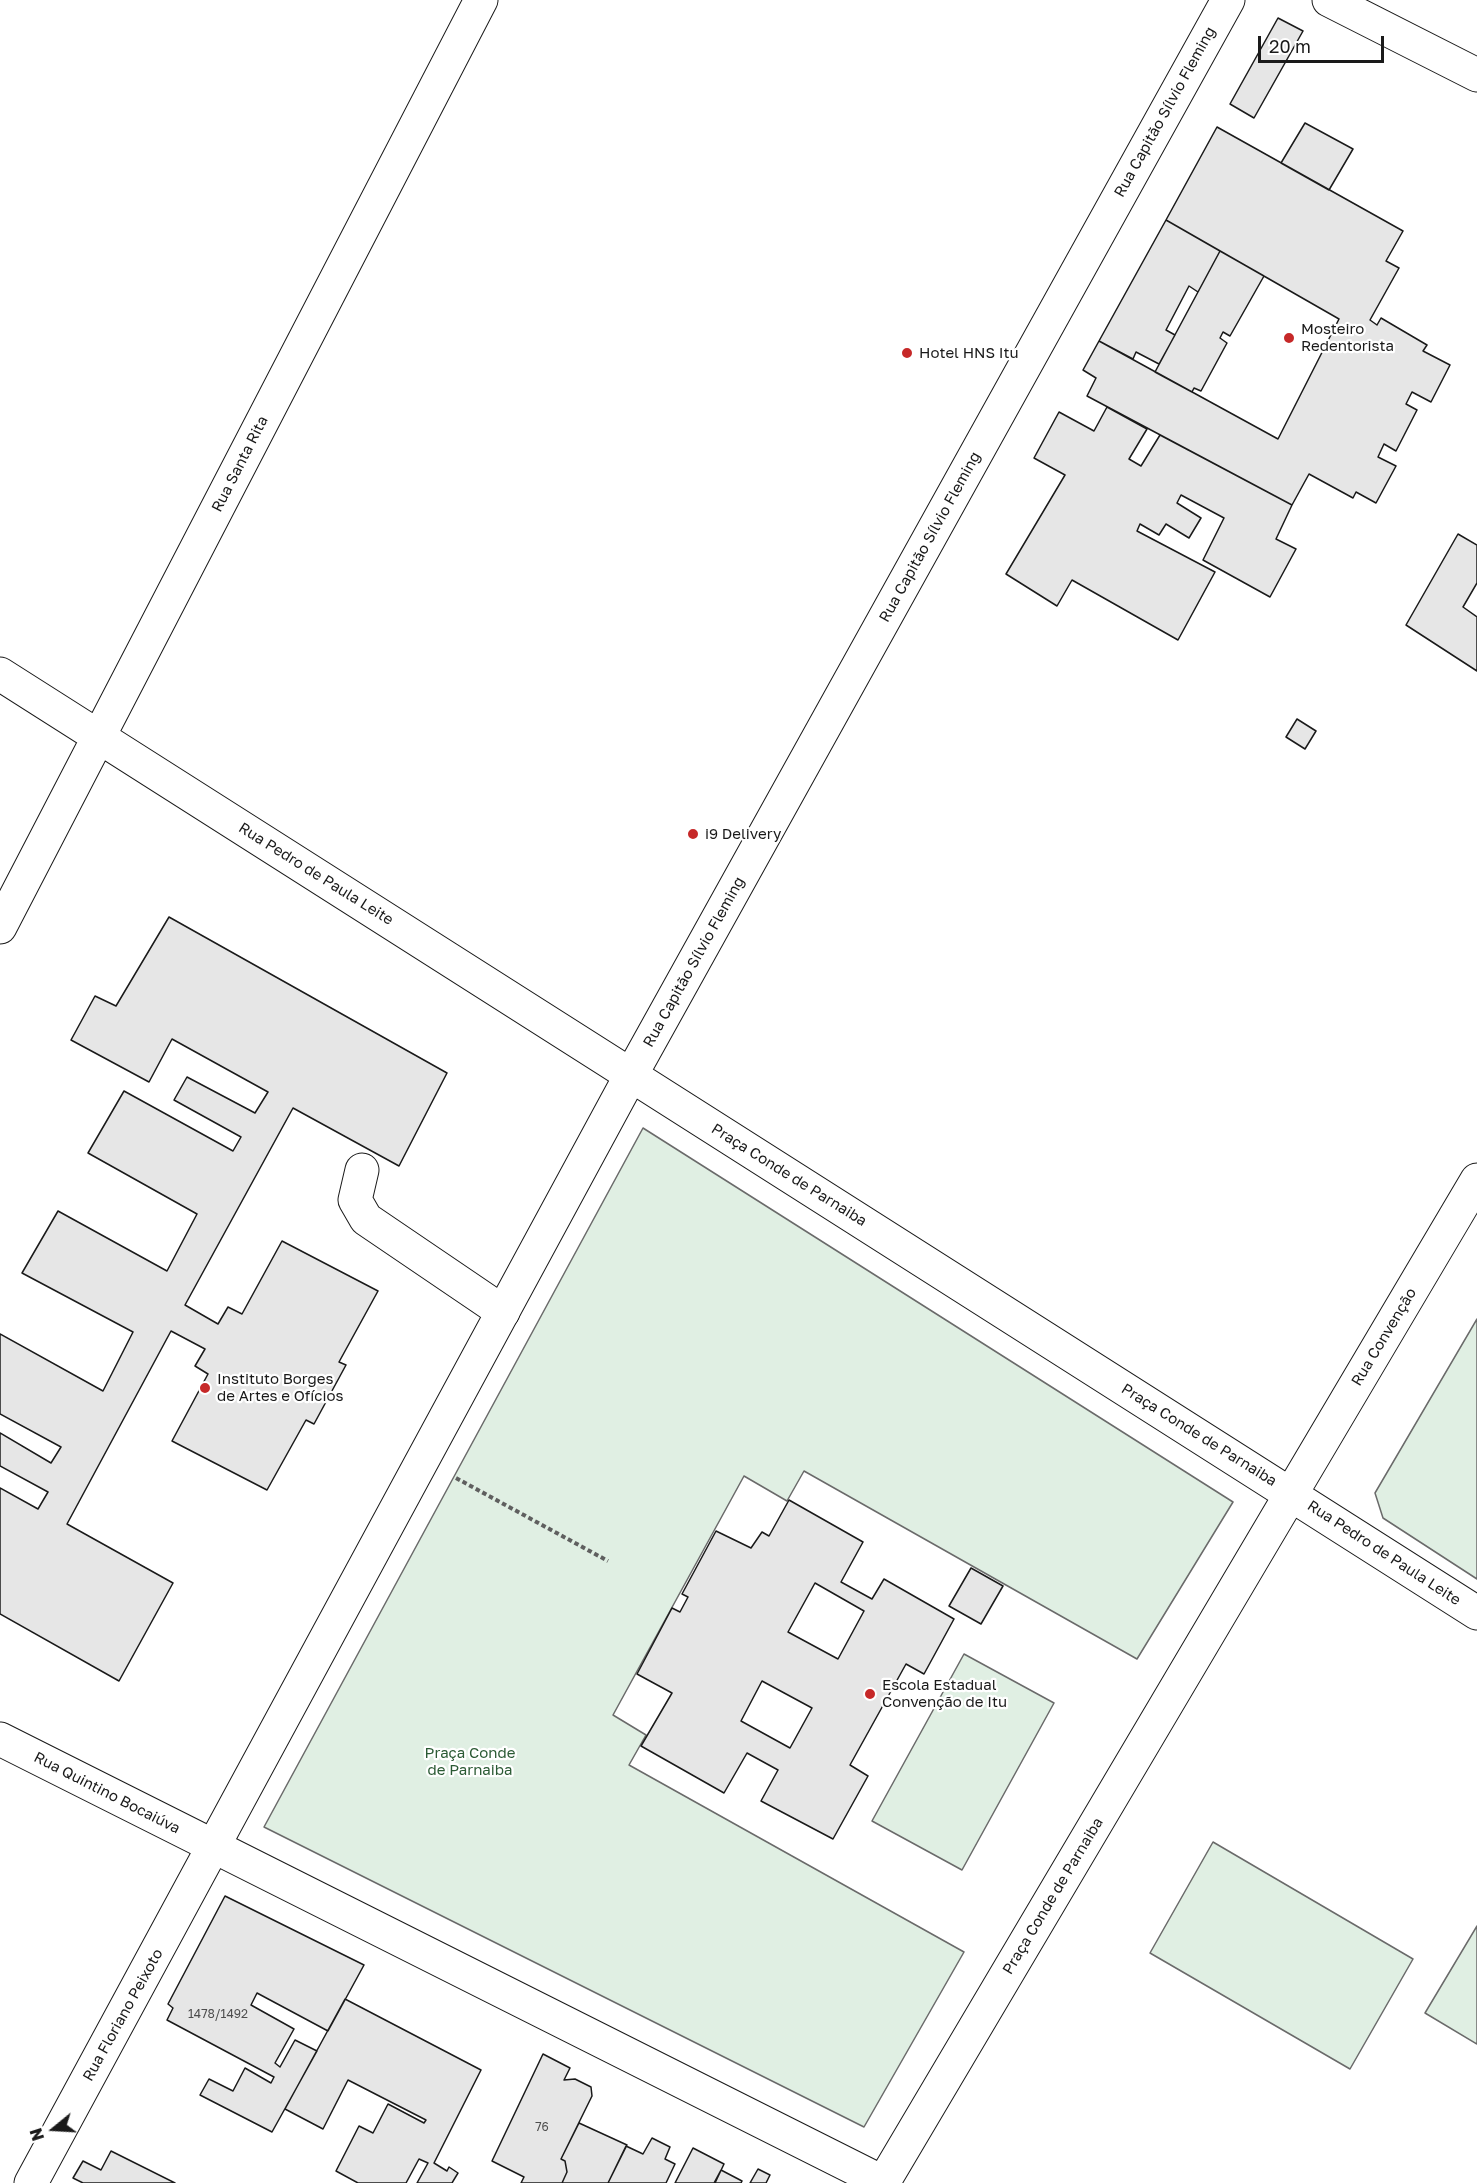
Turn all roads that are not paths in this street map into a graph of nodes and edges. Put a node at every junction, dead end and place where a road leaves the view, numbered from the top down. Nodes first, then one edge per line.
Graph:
1 (481, 0) edge
2 (1228, 0) edge
3 (1329, 0) edge
4 (1477, 75) edge
5 (0, 674) edge
6 (99, 736) junction
7 (0, 927) edge
8 (631, 1075) junction
9 (362, 1170) dead end
10 (1477, 1179) edge
11 (503, 1312) junction
12 (1291, 1494) junction
13 (1477, 1613) edge
14 (0, 1739) edge
15 (214, 1847) junction
16 (31, 2183) edge
17 (883, 2183) edge

1 - 6 street, Rua Santa Rita
2 - 8 street, Rua Capitão Sílvio Fleming
3 - 4 street
5 - 6 street, Rua Pedro de Paula Leite
6 - 7 street, Rua Santa Rita
6 - 8 street, Rua Pedro de Paula Leite
8 - 11 street
8 - 12 street, Praça Conde de Parnaiba
9 - 11 street
10 - 12 street, Rua Convenção
11 - 15 street
12 - 13 street, Rua Pedro de Paula Leite
12 - 17 street, Praça Conde de Parnaiba
14 - 15 street, Rua Quintino Bocaiúva
15 - 16 street, Rua Floriano Peixoto
15 - 17 street, Praça Conde de Parnaiba

